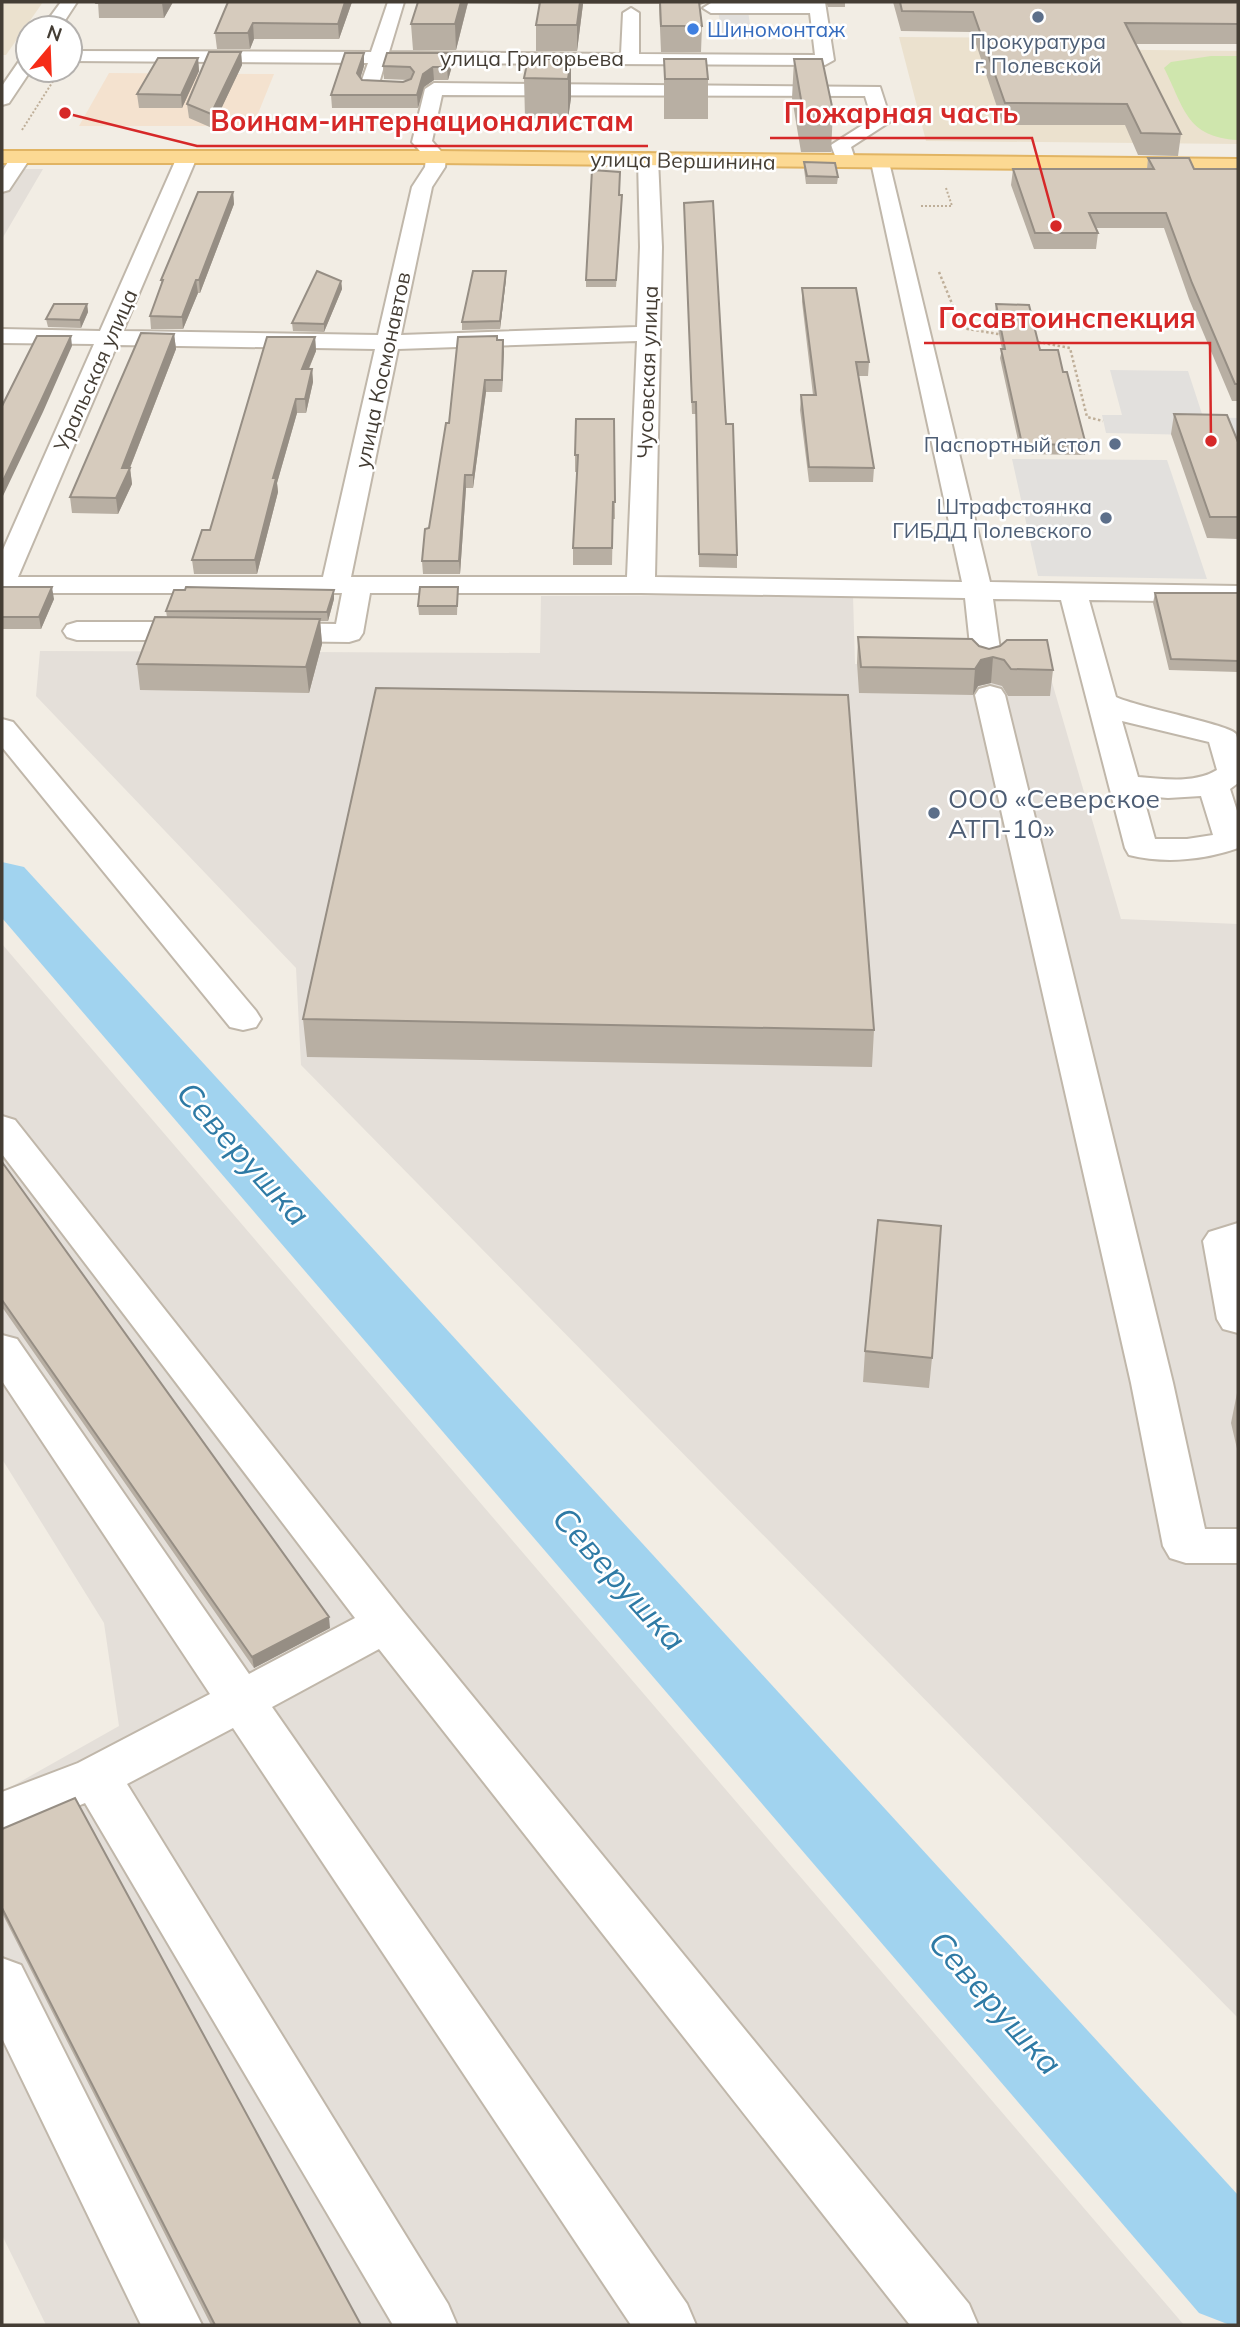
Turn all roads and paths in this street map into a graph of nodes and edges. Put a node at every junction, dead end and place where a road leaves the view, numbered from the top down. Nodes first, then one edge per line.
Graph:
1 (396, 2) edge
2 (817, 5) edge
3 (712, 10) edge
4 (631, 13) dead end
5 (84, 57) edge
6 (378, 57) junction
7 (630, 58) junction
8 (14, 74) edge
9 (51, 84) edge
10 (392, 87) edge
11 (2, 99) edge
12 (13, 151) edge
13 (187, 157) junction
14 (436, 158) junction
15 (649, 159) junction
16 (846, 162) junction
17 (881, 162) junction
18 (1238, 165) edge
19 (2, 186) edge
20 (940, 273) dead end
21 (647, 334) junction
22 (2, 336) edge
23 (109, 336) junction
24 (1016, 338) edge
25 (1030, 340) edge
26 (388, 342) junction
27 (1103, 421) dead end
28 (2, 584) edge
29 (641, 585) junction
30 (346, 586) junction
31 (978, 589) junction
32 (1073, 591) junction
33 (1238, 594) edge
34 (77, 631) dead end
35 (1102, 702) junction
36 (2, 728) edge
37 (1124, 785) junction
38 (1213, 786) junction
39 (243, 1019) dead end
40 (2, 1128) edge
41 (1238, 1236) edge
42 (1238, 1319) edge
43 (2, 1349) edge
44 (1238, 1546) edge
45 (386, 1624) junction
46 (241, 1701) junction
47 (96, 1777) junction
48 (2, 1817) edge
49 (2, 1982) edge
50 (172, 2325) edge
51 (427, 2325) edge
52 (666, 2325) edge
53 (948, 2325) edge

1 - 6 street
2 - 3 street
2 - 7 street, улица Григорьева
4 - 7 street
5 - 6 street, улица Григорьева
6 - 7 street, улица Григорьева
6 - 10 street
8 - 11 street
9 - 12 path
12 - 13 main road, улица Вершинина
12 - 19 street
13 - 14 main road, улица Вершинина
13 - 23 street, Уральская улица
14 - 15 main road, улица Вершинина
14 - 16 street
14 - 26 street, улица Космонавтов
15 - 16 main road, улица Вершинина
15 - 21 street, Чусовская улица
16 - 17 main road, улица Вершинина
17 - 18 main road, улица Вершинина
17 - 31 street
20 - 24 path
21 - 26 street
21 - 29 street, Чусовская улица
22 - 23 street
23 - 26 street
23 - 28 street, Уральская улица
25 - 27 path
26 - 30 street, улица Космонавтов
28 - 30 street
29 - 30 street
29 - 31 street
30 - 34 street, улица Космонавтов
31 - 32 street
31 - 44 street
32 - 33 street
32 - 35 street
35 - 37 street
35 - 38 street
36 - 39 street
37 - 38 street
37 - 38 street
40 - 45 street
41 - 42 street
43 - 46 street
45 - 46 street
45 - 53 street
46 - 47 street
46 - 52 street
47 - 48 street
47 - 51 street
49 - 50 street

